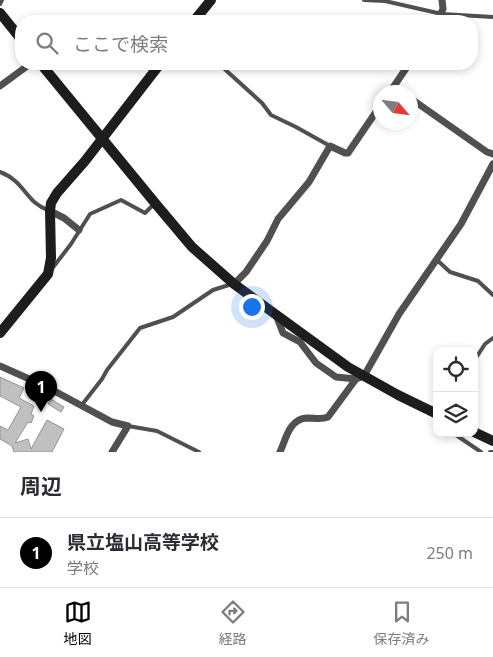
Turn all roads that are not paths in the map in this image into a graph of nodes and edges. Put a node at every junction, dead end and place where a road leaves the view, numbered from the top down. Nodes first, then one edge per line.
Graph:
1 (2, 0) edge
2 (211, 0) edge
3 (364, 0) edge
4 (442, 0) edge
5 (0, 4) edge
6 (0, 13) edge
7 (442, 14) junction
8 (199, 15) edge
9 (459, 15) edge
10 (478, 16) edge
11 (493, 17) edge
12 (15, 32) edge
13 (22, 70) edge
14 (46, 70) edge
15 (155, 70) edge
16 (226, 70) edge
17 (405, 70) edge
18 (395, 85) edge
19 (0, 86) edge
20 (418, 104) edge
21 (373, 116) edge
22 (102, 138) junction
23 (330, 146) junction
24 (493, 154) edge
25 (493, 164) edge
26 (0, 172) edge
27 (155, 203) junction
28 (50, 211) junction
29 (79, 230) junction
30 (436, 260) junction
31 (48, 274) junction
32 (234, 284) junction
33 (493, 294) edge
34 (276, 315) junction
35 (0, 333) edge
36 (493, 338) edge
37 (478, 355) edge
38 (0, 366) edge
39 (360, 377) junction
40 (81, 406) junction
41 (433, 412) edge
42 (128, 426) junction
43 (478, 434) edge
44 (460, 437) edge
45 (493, 441) edge
46 (112, 452) edge
47 (199, 452) edge
48 (280, 452) edge
49 (481, 452) edge

1 - 5 lane
2 - 8 street
3 - 7 lane
4 - 7 street
6 - 12 street
7 - 9 lane
10 - 11 lane
13 - 19 street
14 - 22 street
15 - 22 street
16 - 23 lane
17 - 18 street
20 - 24 street
21 - 23 street
22 - 27 street
22 - 28 street
23 - 32 street
25 - 30 street
26 - 28 lane
27 - 29 lane
27 - 32 street
28 - 29 street
28 - 31 street
29 - 31 lane
30 - 33 lane
30 - 39 street
31 - 35 street
32 - 34 street
32 - 40 lane
34 - 39 street
34 - 39 street
36 - 37 lane
38 - 40 street
39 - 41 street
39 - 48 street
40 - 42 street
42 - 46 street
42 - 47 lane
43 - 45 street
44 - 49 lane

